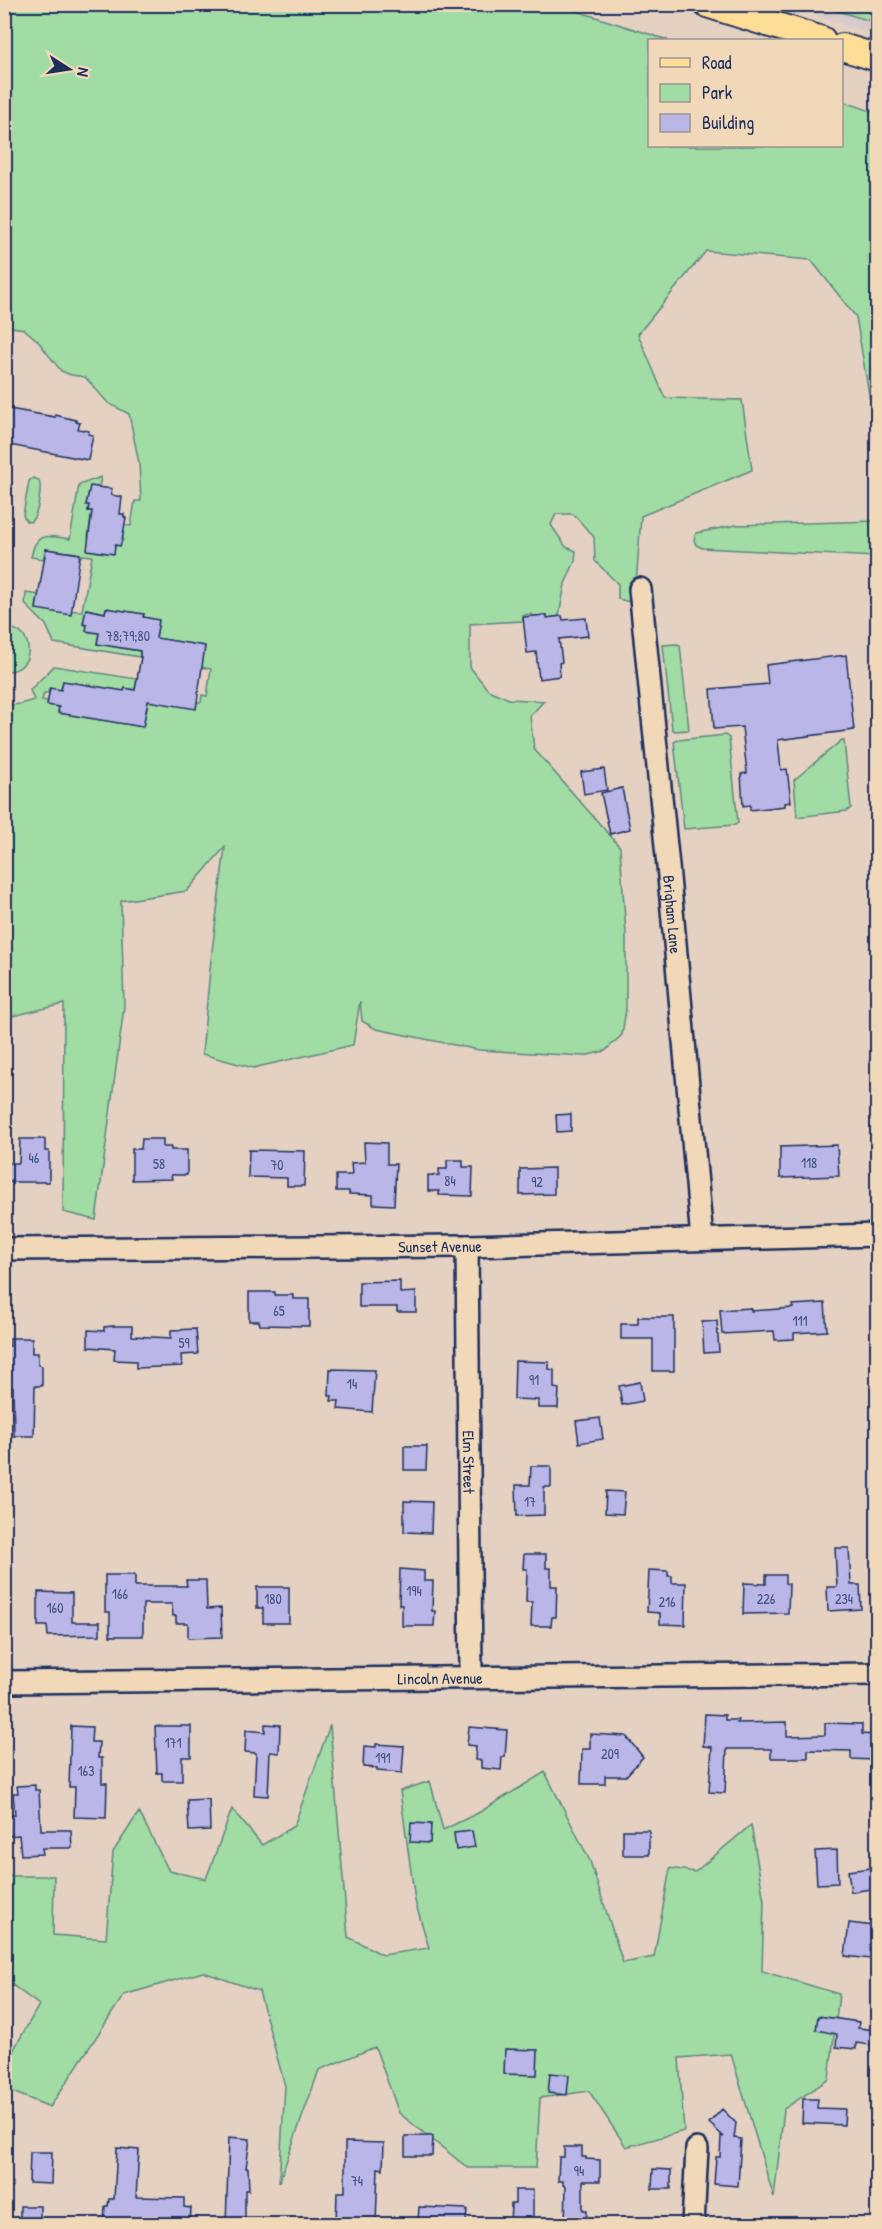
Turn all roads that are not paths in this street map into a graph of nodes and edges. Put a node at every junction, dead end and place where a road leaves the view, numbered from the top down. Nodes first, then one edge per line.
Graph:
1 (707, 4) edge
2 (819, 39) edge
3 (843, 47) edge
4 (878, 58) edge
5 (640, 589) dead end
6 (878, 1235) edge
7 (702, 1239) junction
8 (466, 1246) junction
9 (4, 1249) edge
10 (878, 1674) edge
11 (471, 1676) junction
12 (4, 1682) edge
13 (698, 2149) dead end
14 (693, 2224) edge

1 - 2 main road
3 - 4 main road
5 - 7 street, Brigham Lane
6 - 7 street, Sunset Avenue
7 - 8 street, Sunset Avenue
8 - 9 street, Sunset Avenue
8 - 11 street, Elm Street
10 - 11 street, Lincoln Avenue
11 - 12 street, Lincoln Avenue
13 - 14 street

